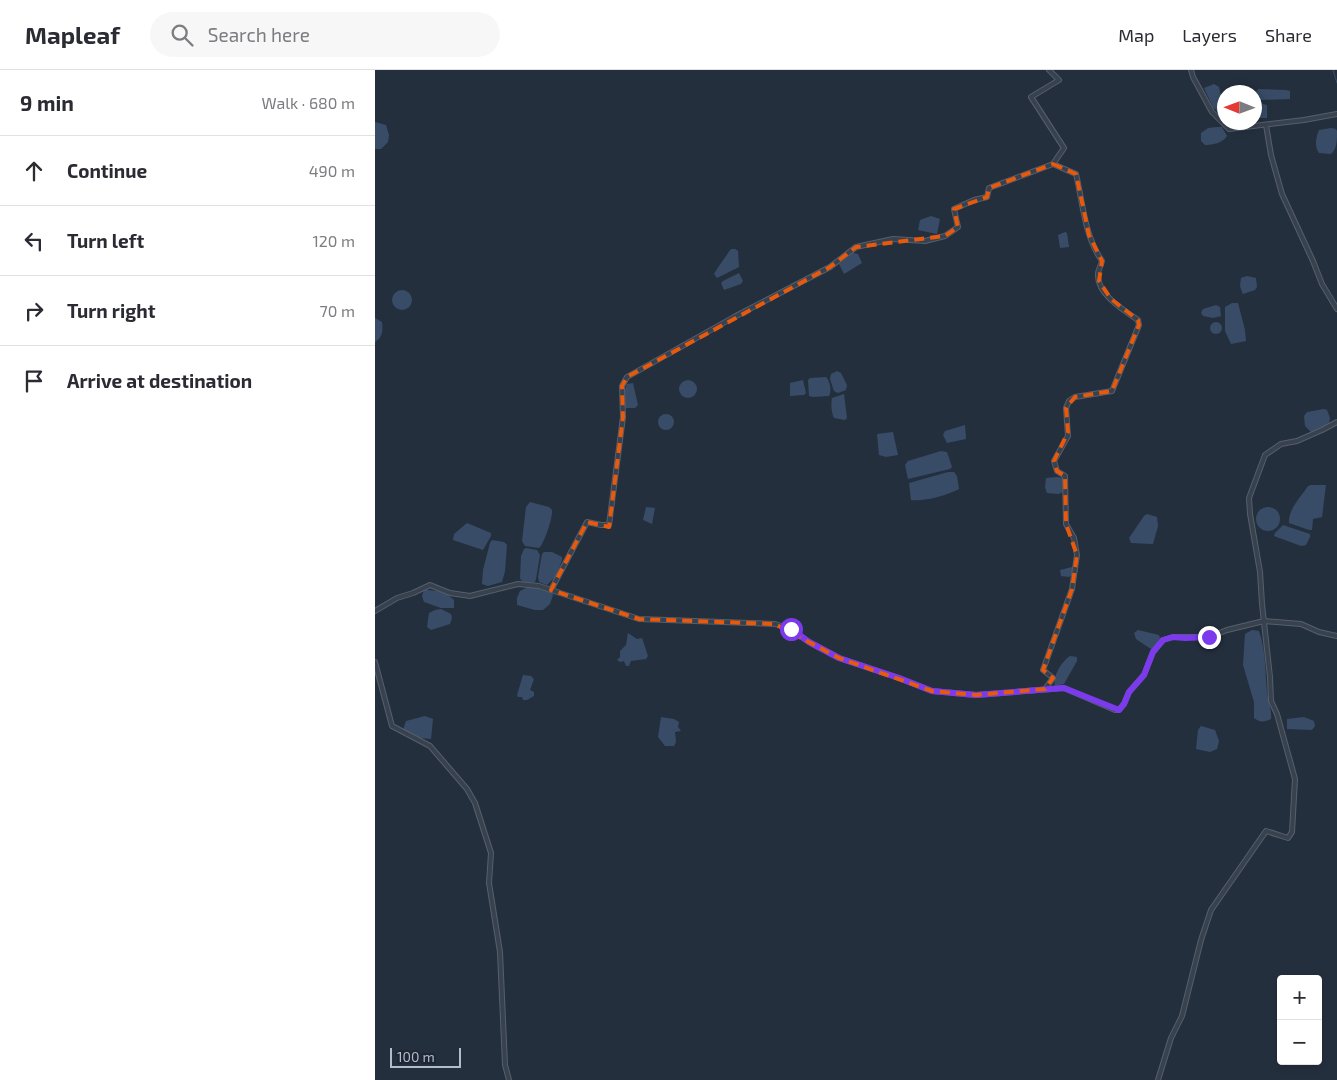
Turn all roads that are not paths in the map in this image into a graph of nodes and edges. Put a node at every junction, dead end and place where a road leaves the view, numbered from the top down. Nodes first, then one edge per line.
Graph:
1 (1049, 70) edge
2 (1191, 70) edge
3 (1337, 114) edge
4 (1266, 125) junction
5 (1053, 164) junction
6 (1337, 310) edge
7 (1337, 422) edge
8 (551, 590) junction
9 (375, 611) edge
10 (1264, 621) junction
11 (1337, 636) edge
12 (375, 662) edge
13 (1045, 689) junction
14 (509, 1080) edge
15 (1158, 1080) edge

1 - 5 street
2 - 4 street
3 - 4 street
4 - 6 street
5 - 8 street
5 - 13 street
7 - 10 street
8 - 9 street
8 - 13 street
10 - 11 street
10 - 13 street
10 - 15 street
12 - 14 street

